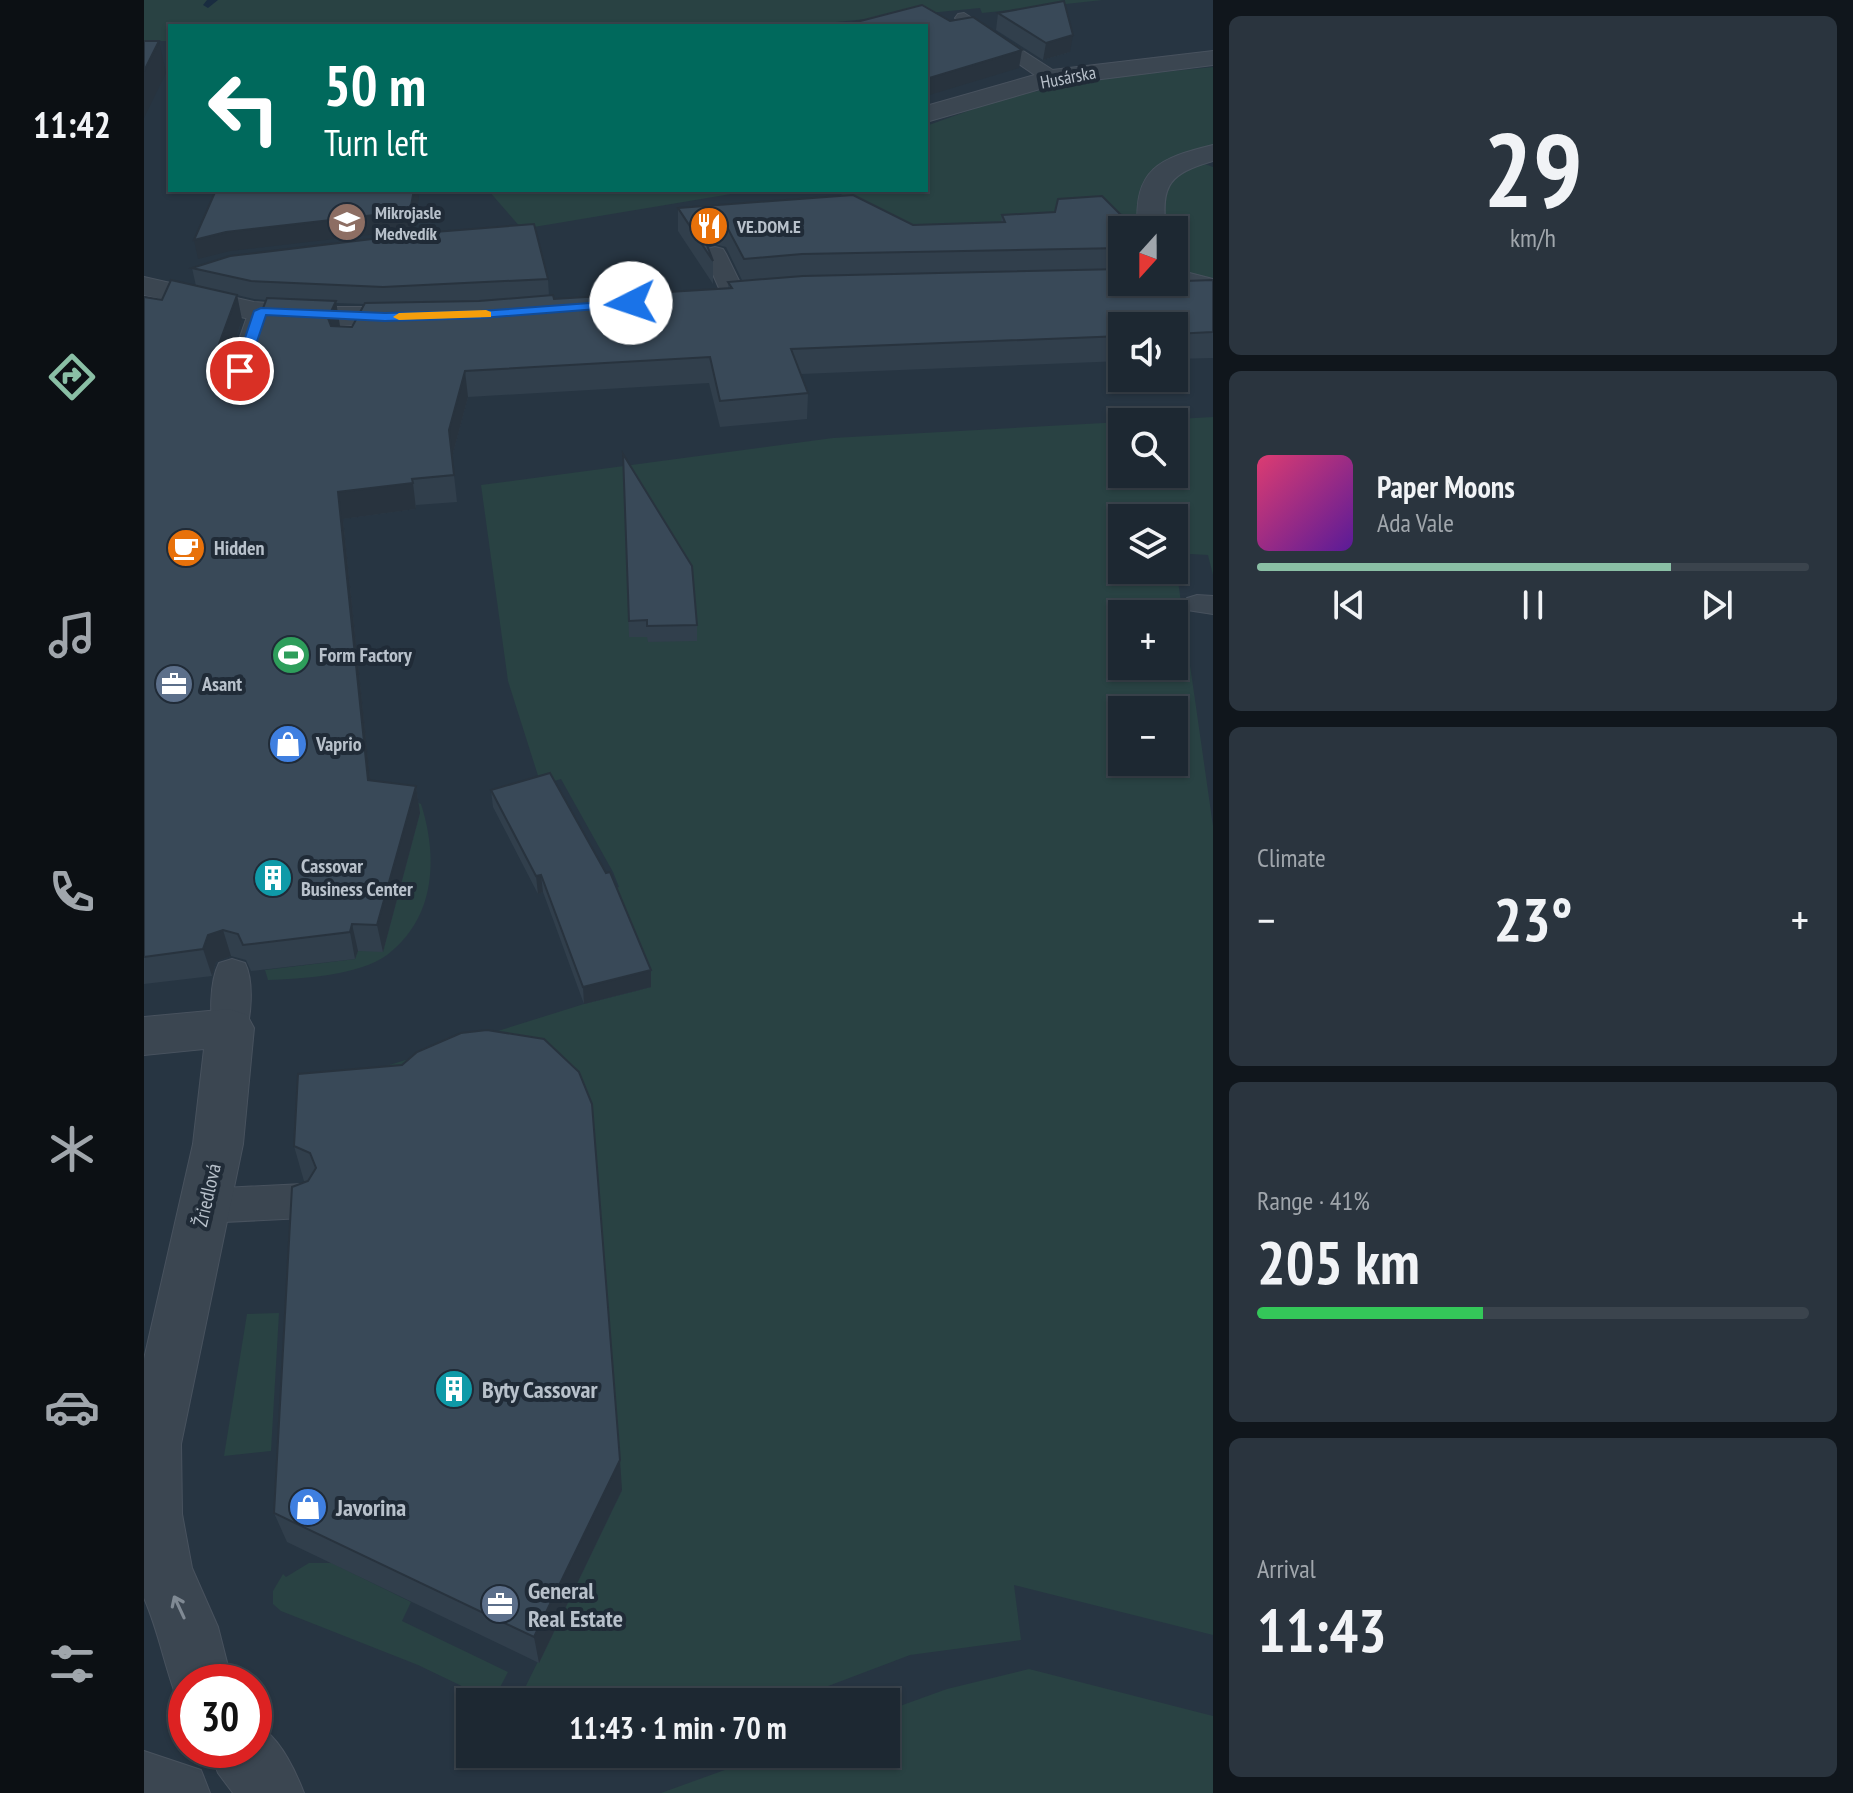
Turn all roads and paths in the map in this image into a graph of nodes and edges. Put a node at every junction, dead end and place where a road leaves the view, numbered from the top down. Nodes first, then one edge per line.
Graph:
1 (964, 18) edge
2 (1213, 58) edge
3 (1052, 78) junction
4 (928, 113) edge
5 (1213, 153) edge
6 (1150, 216) edge
7 (715, 254) edge
8 (206, 269) edge
9 (1188, 282) edge
10 (147, 286) edge
11 (1213, 288) edge
12 (748, 294) joint
13 (701, 298) edge
14 (261, 311) junction
15 (449, 315) edge
16 (240, 371) edge
17 (232, 973) edge
18 (230, 1028) junction
19 (144, 1036) edge
20 (303, 1201) edge
21 (204, 1206) junction
22 (148, 1450) edge
23 (197, 1664) edge
24 (254, 1768) edge
25 (144, 1783) edge
26 (178, 1793) edge
27 (272, 1793) edge

1 - 3 lane
2 - 3 street, Husárska
3 - 4 street, Husárska
5 - 6 street
7 - 12 lane
8 - 10 street
9 - 11 street
10 - 14 street
12 - 13 street
14 - 15 street
14 - 16 lane
17 - 18 lane
18 - 19 street
18 - 21 street, Žriedlová
20 - 21 lane
21 - 22 street, Žriedlová
23 -> 22 street, Žriedlová
24 - 27 street
25 - 26 street

